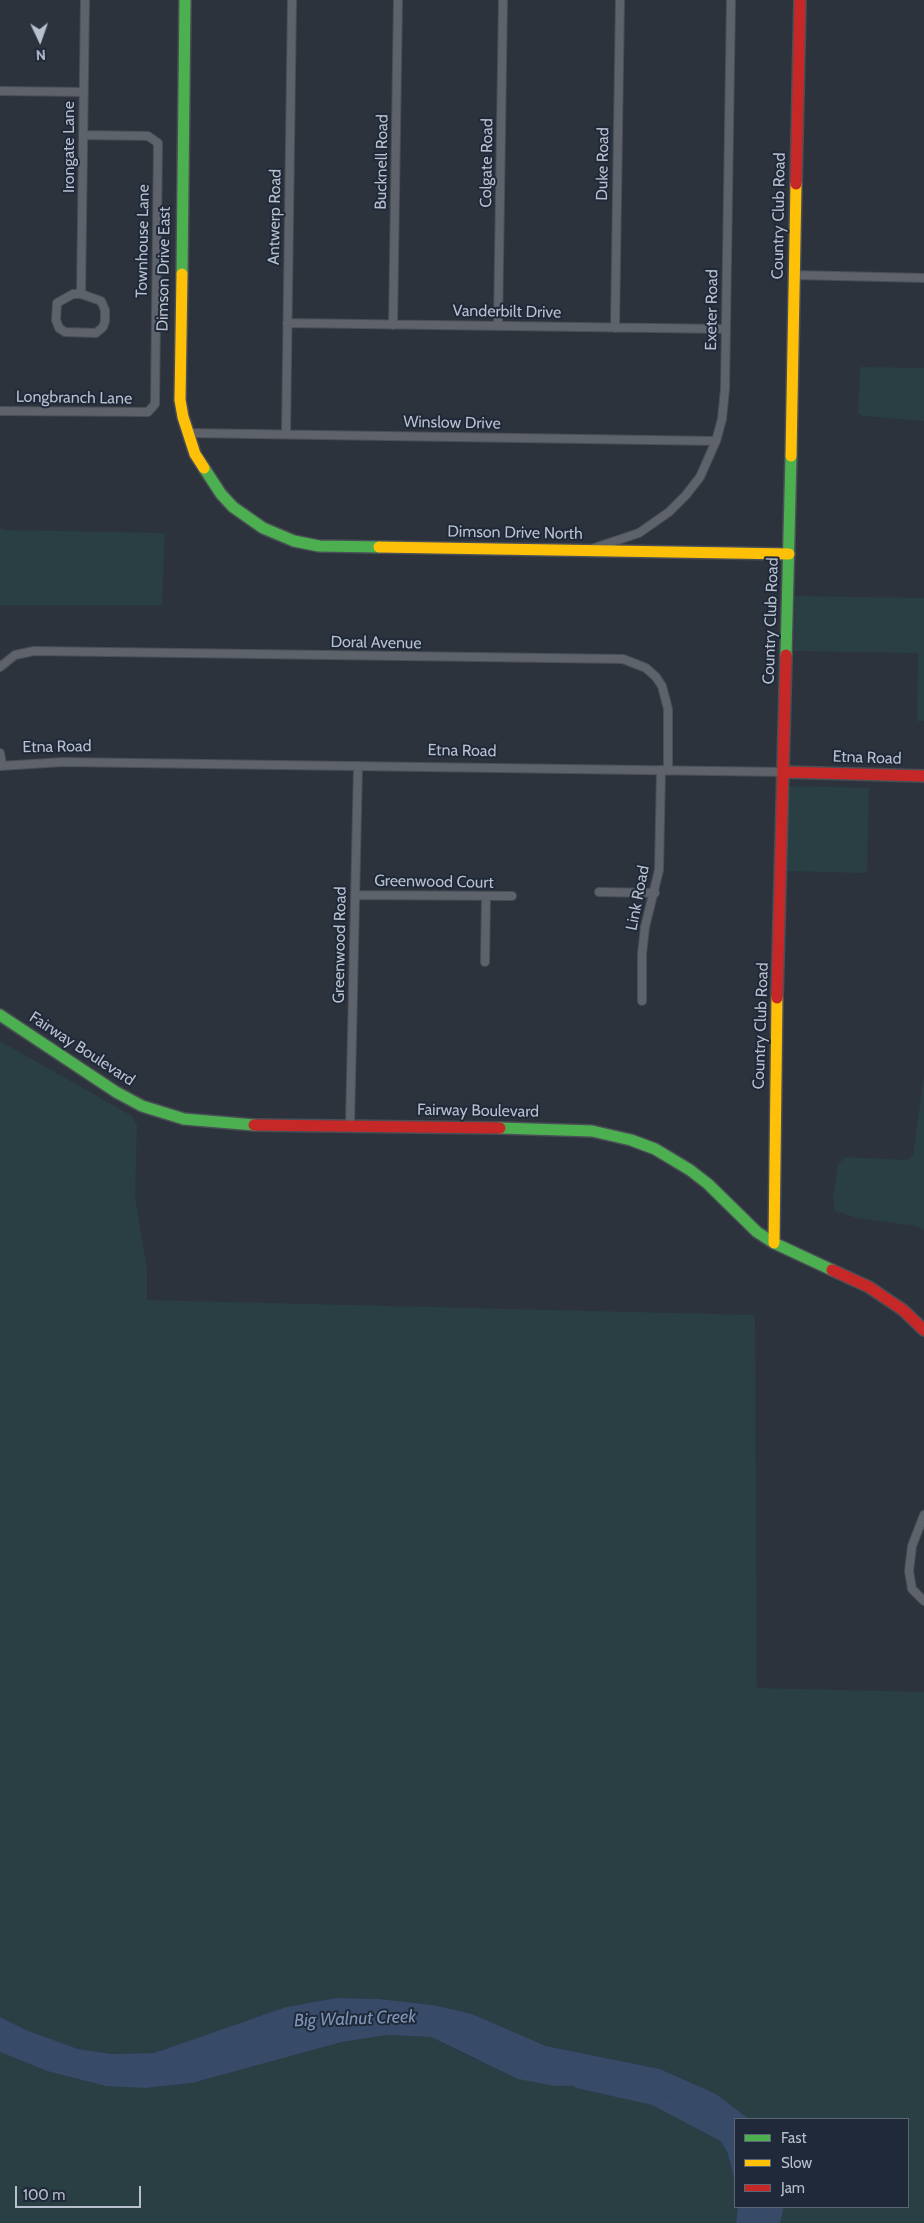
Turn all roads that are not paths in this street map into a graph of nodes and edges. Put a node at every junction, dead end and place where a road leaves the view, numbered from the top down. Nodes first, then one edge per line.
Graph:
1 (84, 0) edge
2 (185, 0) edge
3 (292, 0) edge
4 (398, 0) edge
5 (503, 0) edge
6 (620, 0) edge
7 (731, 0) edge
8 (800, 0) edge
9 (0, 91) edge
10 (83, 92) junction
11 (83, 135) junction
12 (794, 275) junction
13 (924, 278) edge
14 (81, 294) junction
15 (287, 323) junction
16 (393, 325) junction
17 (498, 326) junction
18 (615, 328) junction
19 (726, 330) junction
20 (0, 411) edge
21 (148, 412) joint
22 (188, 433) junction
23 (286, 434) junction
24 (716, 441) junction
25 (246, 517) joint
26 (587, 550) junction
27 (789, 554) junction
28 (0, 667) edge
29 (0, 752) edge
30 (1, 766) edge
31 (358, 766) junction
32 (664, 770) junction
33 (784, 772) junction
34 (924, 776) edge
35 (599, 892) dead end
36 (655, 893) junction
37 (354, 895) junction
38 (486, 896) junction
39 (512, 896) dead end
40 (485, 962) dead end
41 (642, 1001) dead end
42 (0, 1015) edge
43 (350, 1125) junction
44 (774, 1243) junction
45 (924, 1330) edge
46 (924, 1515) edge
47 (924, 1602) edge

1 - 10 street, Irongate Lane
2 - 22 street, Dimson Drive East
3 - 15 street, Antwerp Road
4 - 16 street, Bucknell Road
5 - 17 street, Colgate Road
6 - 18 street, Duke Road
7 - 19 street, Exeter Road
8 - 12 street, Country Club Road
9 - 10 street
10 - 11 street, Irongate Lane
11 - 14 street, Irongate Lane
11 - 21 street, Townhouse Lane
12 - 13 street
12 - 27 street, Country Club Road
14 - 14 street
15 - 16 street, Vanderbilt Drive
15 - 23 street, Antwerp Road
16 - 17 street, Vanderbilt Drive
17 - 18 street, Vanderbilt Drive
18 - 19 street, Vanderbilt Drive
19 - 24 street, Exeter Road
20 - 21 street, Longbranch Lane
22 - 23 street, Winslow Drive
22 - 25 street, Dimson Drive East
23 - 24 street, Winslow Drive
24 - 26 street, Exeter Road
25 - 26 street, Dimson Drive North
26 - 27 street, Dimson Drive North
27 - 33 street, Country Club Road
28 - 32 street, Doral Avenue
29 - 30 street
30 - 31 street, Etna Road
31 - 32 street, Etna Road
31 - 37 street, Greenwood Road
32 - 33 street, Etna Road
32 - 36 street, Link Road
33 - 34 street, Etna Road
33 - 44 street, Country Club Road
35 - 36 street
36 - 41 street, Link Road
37 - 38 street, Greenwood Court
37 - 43 street, Greenwood Road
38 - 39 street, Greenwood Court
38 - 40 street
42 - 43 street, Fairway Boulevard
43 - 44 street, Fairway Boulevard
44 - 45 street, Fairway Boulevard
46 - 47 street

